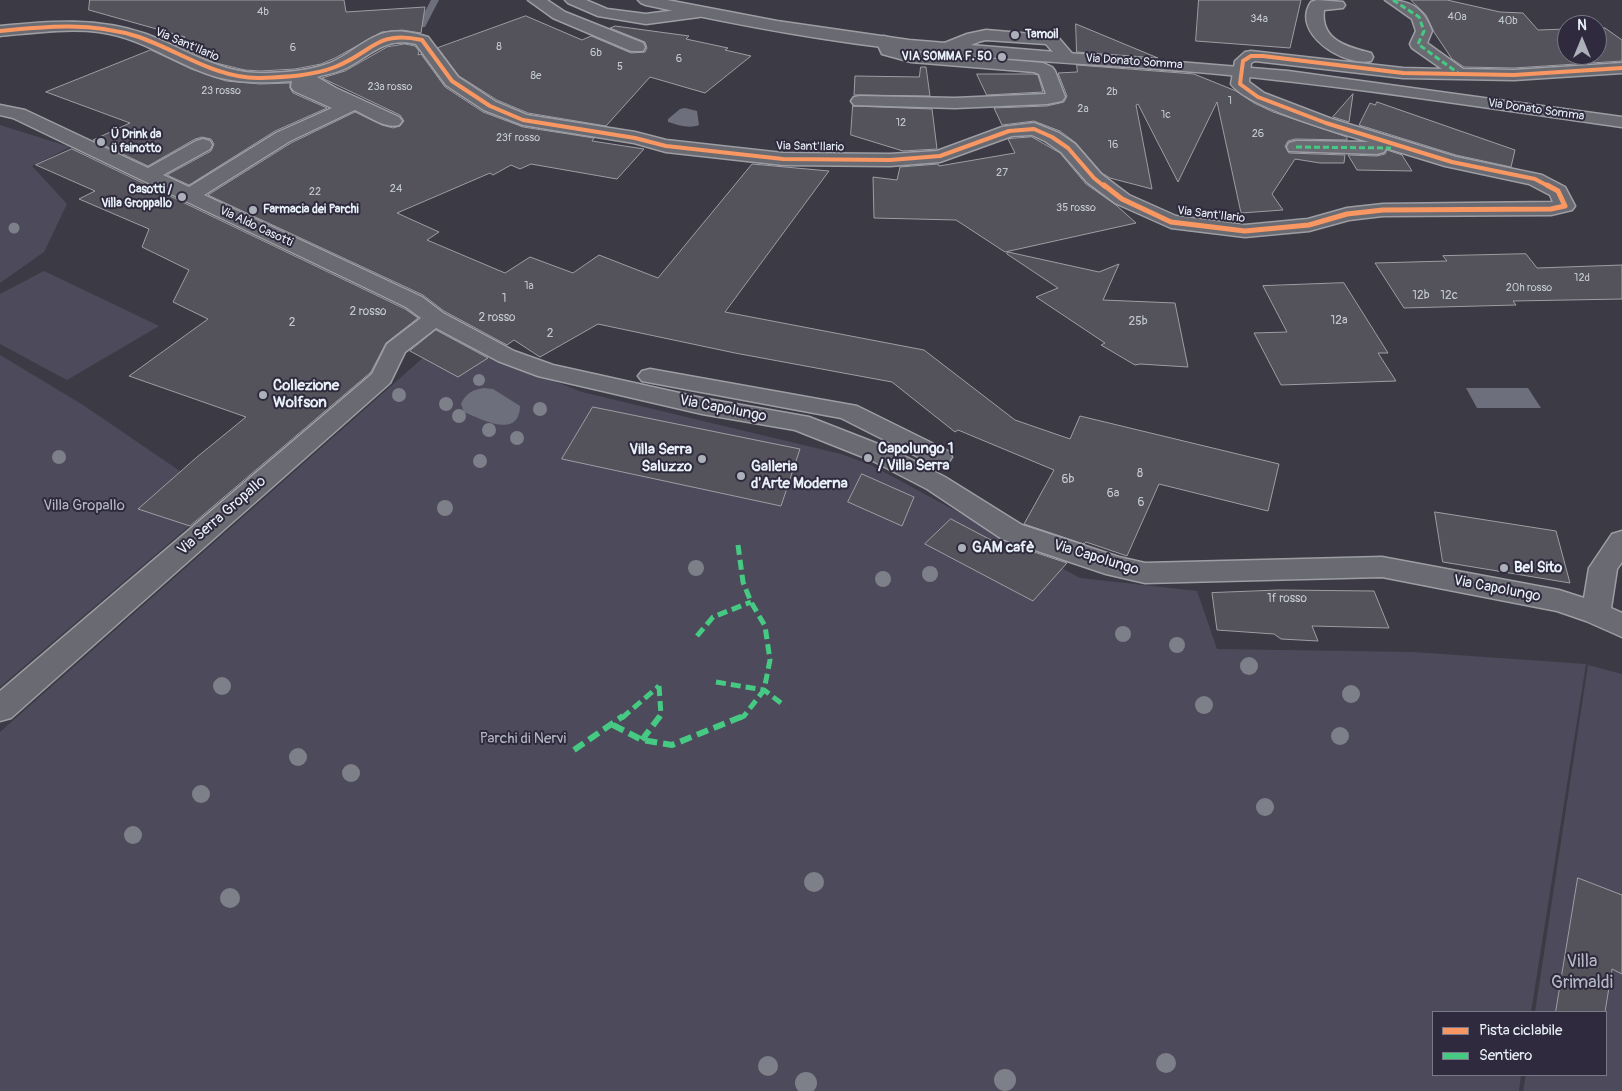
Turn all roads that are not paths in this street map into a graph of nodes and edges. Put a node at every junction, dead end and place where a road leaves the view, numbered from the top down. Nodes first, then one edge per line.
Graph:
1 (536, 0) edge
2 (573, 0) edge
3 (646, 0) edge
4 (1393, 0) edge
5 (1337, 4) dead end
6 (699, 12) junction
7 (0, 14) edge
8 (0, 31) edge
9 (138, 37) junction
10 (884, 41) junction
11 (637, 47) dead end
12 (1622, 68) edge
13 (1241, 71) junction
14 (1452, 74) junction
15 (302, 75) junction
16 (860, 101) dead end
17 (0, 110) edge
18 (393, 121) dead end
19 (1622, 122) edge
20 (203, 145) dead end
21 (1296, 147) dead end
22 (1409, 148) junction
23 (148, 176) junction
24 (188, 196) junction
25 (1246, 231) junction
26 (1271, 247) dead end
27 (435, 318) junction
28 (506, 356) joint
29 (594, 383) junction
30 (939, 457) dead end
31 (1622, 541) edge
32 (1596, 613) junction
33 (1622, 626) edge
34 (0, 709) edge

1 - 11 street
2 - 6 street
3 - 6 street, Via Donato Somma
4 - 14 street
5 - 14 street
6 - 10 street, Via Donato Somma
7 - 9 street, Via Sant'Ilario
8 - 9 street, Via Sant'Ilario
9 - 15 street, Via Sant'Ilario
10 - 13 street, Via Donato Somma
10 - 16 street
12 - 14 street
13 - 14 street
13 - 19 street, Via Donato Somma
13 - 22 street, Via Sant'Ilario
15 - 18 street
15 - 24 street
15 - 25 street, Via Sant'Ilario
17 - 23 street, Via Aldo Casotti
20 - 23 street
21 - 22 street, Via Sant'Ilario
22 - 25 street, Via Sant'Ilario
23 - 24 street, Via Aldo Casotti
24 - 27 street, Via Aldo Casotti
25 - 26 street, Via Sant'Ilario
27 - 28 street, Via Aldo Casotti
27 - 34 street, Via Serra Gropallo
28 - 29 street, Via Capolungo
29 - 30 street, Via Capolungo
29 - 32 street, Via Capolungo
31 - 32 street
32 - 33 street, Via Capolungo

